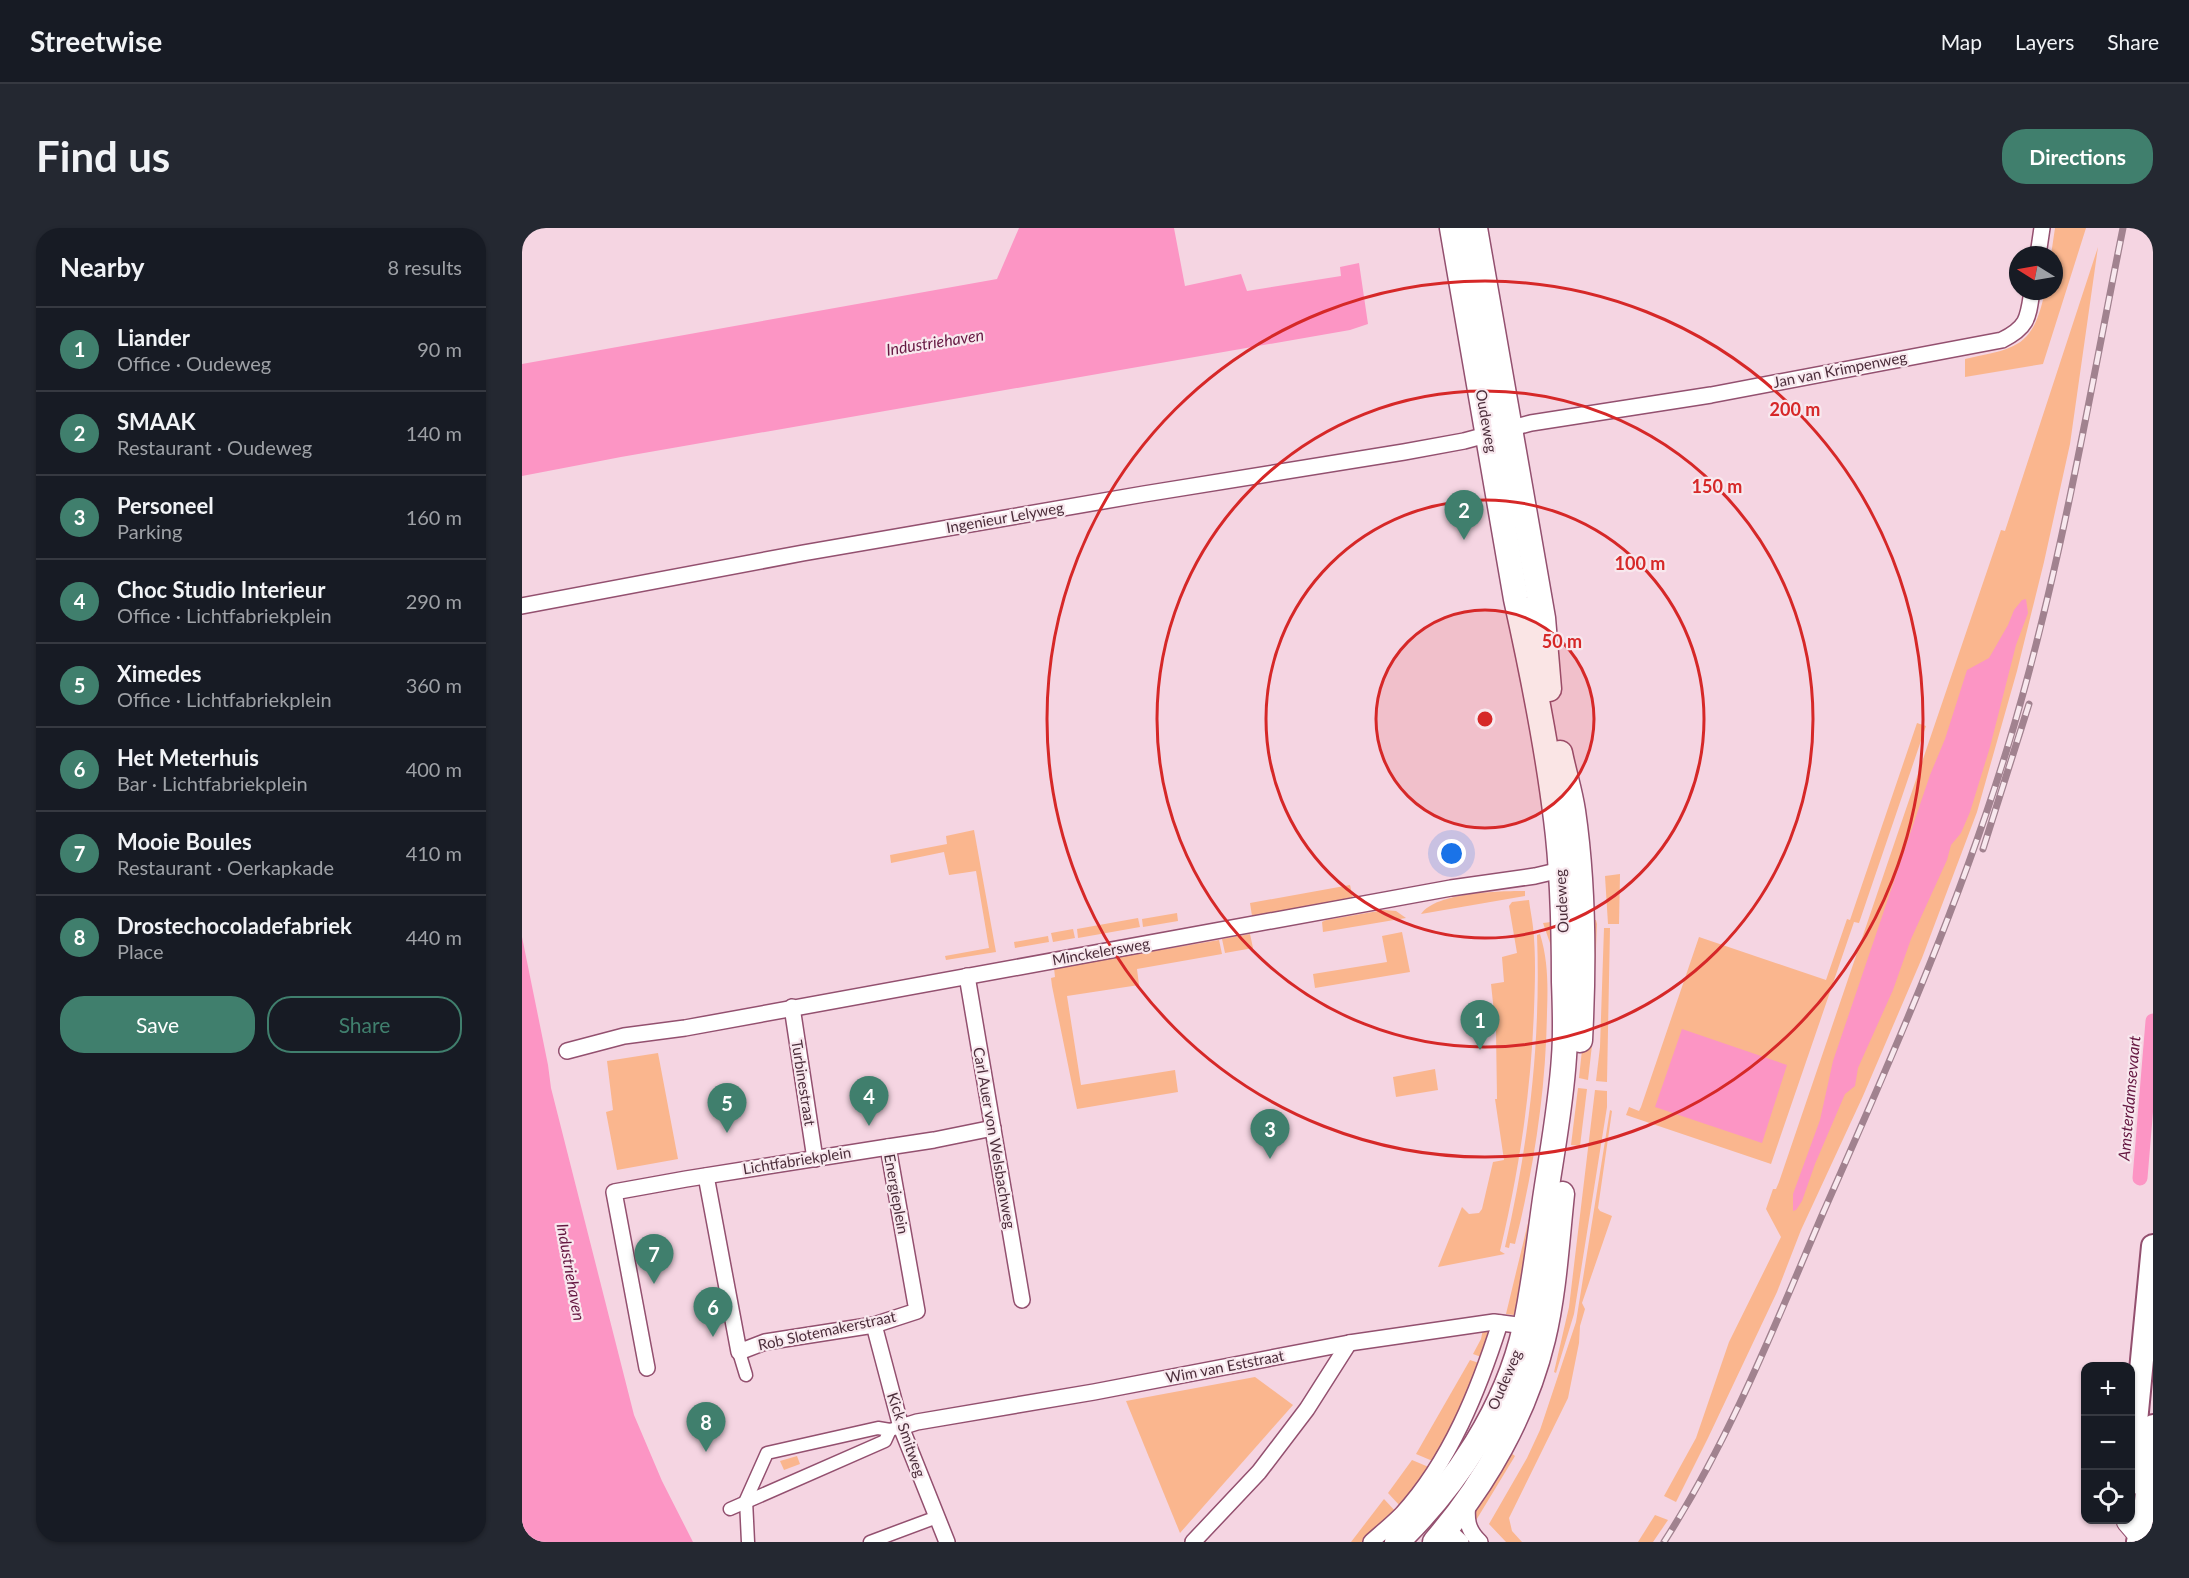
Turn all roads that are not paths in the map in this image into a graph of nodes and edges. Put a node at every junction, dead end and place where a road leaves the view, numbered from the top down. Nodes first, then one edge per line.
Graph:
1 (1452, 228) edge
2 (1474, 228) edge
3 (2042, 228) edge
4 (2039, 246) edge
5 (2031, 300) edge
6 (1499, 432) junction
7 (522, 606) edge
8 (1569, 868) junction
9 (968, 976) junction
10 (792, 1007) junction
11 (567, 1051) dead end
12 (993, 1128) junction
13 (888, 1147) junction
14 (814, 1159) junction
15 (706, 1176) junction
16 (2153, 1246) edge
17 (1022, 1300) dead end
18 (917, 1311) joint
19 (1548, 1315) junction
20 (1500, 1323) junction
21 (874, 1325) junction
22 (1525, 1326) junction
23 (1349, 1343) junction
24 (739, 1352) junction
25 (647, 1368) dead end
26 (746, 1375) dead end
27 (2153, 1426) edge
28 (895, 1429) junction
29 (1466, 1459) junction
30 (2131, 1470) edge
31 (746, 1500) junction
32 (1468, 1500) junction
33 (729, 1509) dead end
34 (936, 1517) junction
35 (2138, 1528) edge
36 (1447, 1538) edge
37 (748, 1542) edge
38 (870, 1542) edge
39 (947, 1542) edge
40 (1193, 1542) edge
41 (1371, 1542) edge
42 (1397, 1542) edge
43 (1480, 1542) edge

1 - 6 main road, Oudeweg
2 - 6 main road, Oudeweg
3 - 4 street
5 - 6 street, Jan van Krimpenweg
6 - 7 street, Ingenieur Lelyweg
6 - 8 main road, Oudeweg
8 - 9 street, Minckelersweg
8 - 19 main road, Oudeweg
8 - 22 main road, Oudeweg
9 - 10 street, Minckelersweg
9 - 12 street, Carl Auer von Welsbachweg
10 - 11 street, Minckelersweg
10 - 14 street, Turbinestraat
12 - 13 street, Energieplein
12 - 17 street, Carl Auer von Welsbachweg
13 - 14 street, Lichtfabriekplein
13 - 18 street, Energieplein
14 - 15 street, Lichtfabriekplein
15 - 24 street
15 - 25 street, Lichtfabriekplein
16 - 30 main road
18 - 21 street, Rob Slotemakerstraat
19 - 22 street
19 - 32 main road, Oudeweg
20 - 22 street, Wim van Eststraat
20 - 23 street, Wim van Eststraat
20 - 41 street, Oudeweg
21 - 24 street, Rob Slotemakerstraat
21 - 28 street, Kick Smitweg
22 - 29 main road, Oudeweg
23 - 28 street, Wim van Eststraat
23 - 40 street
24 - 26 street
27 - 35 main road
28 - 31 street
28 - 31 street
28 - 34 street, Kick Smitweg
29 - 36 main road
29 - 42 main road, Oudeweg
31 - 33 street
31 - 37 street
32 - 36 main road, Oudeweg
32 - 43 street
34 - 38 street
34 - 39 street, Kick Smitweg

